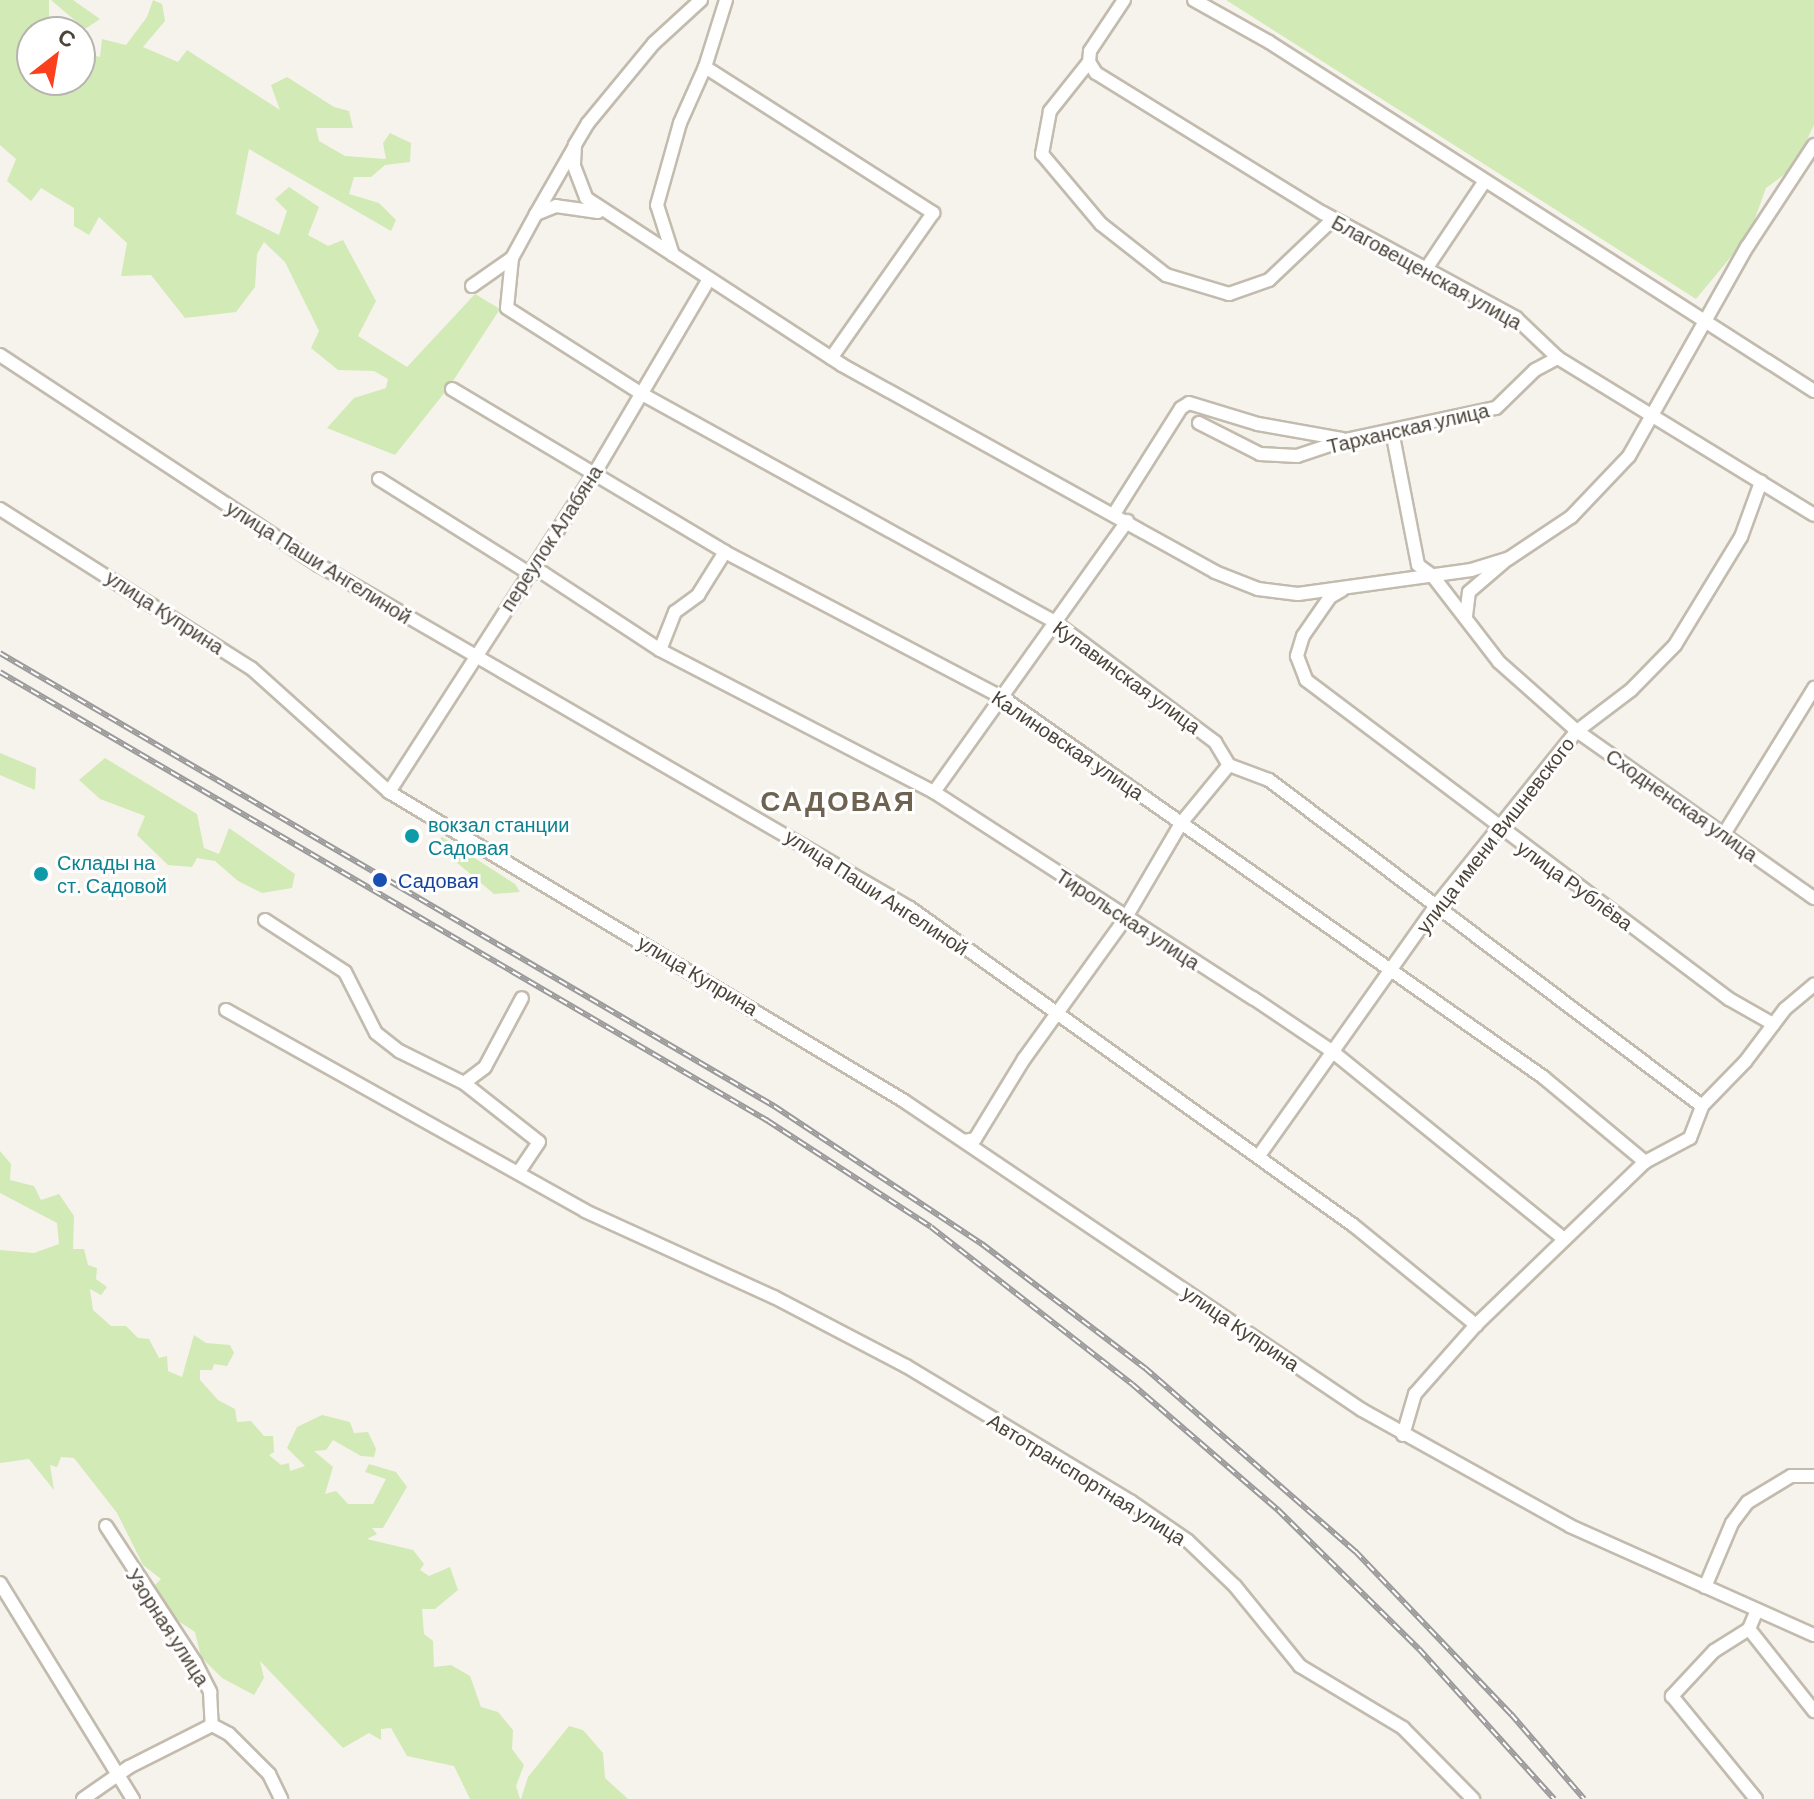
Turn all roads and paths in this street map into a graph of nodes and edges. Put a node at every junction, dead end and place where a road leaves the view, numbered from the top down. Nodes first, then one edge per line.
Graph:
1 (701, 0) edge
2 (726, 0) edge
3 (1124, 0) edge
4 (1194, 0) edge
5 (1089, 57) junction
6 (705, 67) junction
7 (575, 145) junction
8 (1814, 145) edge
9 (1485, 181) junction
10 (601, 213) junction
11 (536, 214) junction
12 (1333, 219) junction
13 (512, 258) junction
14 (674, 258) junction
15 (1426, 269) junction
16 (708, 281) junction
17 (472, 286) dead end
18 (1704, 325) junction
19 (0, 355) edge
20 (831, 358) junction
21 (1558, 358) junction
22 (452, 389) dead end
23 (1814, 391) edge
24 (642, 394) junction
25 (1653, 416) junction
26 (1199, 423) dead end
27 (1392, 431) junction
28 (1314, 436) junction
29 (1345, 440) junction
30 (1316, 450) junction
31 (593, 476) junction
32 (379, 479) dead end
33 (1761, 482) junction
34 (0, 509) edge
35 (1114, 514) junction
36 (1814, 515) edge
37 (1127, 521) junction
38 (725, 552) junction
39 (1508, 559) junction
40 (529, 573) junction
41 (1432, 575) junction
42 (1348, 586) junction
43 (1466, 616) junction
44 (1056, 623) junction
45 (660, 650) junction
46 (473, 658) junction
47 (1814, 688) edge
48 (1003, 698) junction
49 (1577, 731) junction
50 (1229, 765) junction
51 (389, 792) junction
52 (934, 792) junction
53 (1182, 822) junction
54 (1499, 829) junction
55 (1724, 834) junction
56 (1814, 898) edge
57 (1438, 903) junction
58 (1125, 919) junction
59 (265, 920) dead end
60 (1390, 973) junction
61 (1813, 987) edge
62 (522, 998) dead end
63 (226, 1010) dead end
64 (1056, 1013) junction
65 (1773, 1024) junction
66 (1333, 1052) junction
67 (464, 1083) junction
68 (1702, 1106) junction
69 (964, 1141) junction
70 (1258, 1157) junction
71 (1645, 1162) junction
72 (519, 1172) junction
73 (1563, 1238) junction
74 (1476, 1325) junction
75 (1403, 1435) junction
76 (1814, 1476) edge
77 (106, 1526) dead end
78 (0, 1583) edge
79 (1705, 1587) junction
80 (1757, 1610) junction
81 (1749, 1629) junction
82 (1814, 1635) edge
83 (1814, 1711) edge
84 (212, 1725) junction
85 (117, 1775) junction
86 (83, 1799) edge
87 (133, 1799) edge
88 (281, 1799) edge
89 (1473, 1799) edge
90 (1756, 1799) edge

1 - 7 street
2 - 6 street
3 - 5 street
4 - 9 street
5 - 12 street, Благовещенская улица
5 - 12 street
6 - 14 street
6 - 20 street
7 - 10 street
7 - 11 street
8 - 18 street
9 - 15 street
9 - 18 street
10 - 11 street
10 - 14 street
11 - 13 street
12 - 15 street, Благовещенская улица
13 - 17 street
13 - 24 street, Купавинская улица
14 - 16 street
15 - 21 street, Благовещенская улица
16 - 20 street
16 - 24 street, переулок Алабяна
18 - 23 street
18 - 25 street
19 - 46 street, улица Паши Ангелиной
20 - 35 street
21 - 25 street, Благовещенская улица
21 - 27 street, Тарханская улица
22 - 31 street, Калиновская улица
24 - 31 street, переулок Алабяна
24 - 44 street, Купавинская улица
25 - 33 street, Благовещенская улица
25 - 39 street
26 - 30 street, Тарханская улица
27 - 29 street, Тарханская улица
27 - 41 street, Сходненская улица
28 - 29 street
28 - 30 street
28 - 35 street
29 - 30 street, Тарханская улица
31 - 38 street, Калиновская улица
31 - 40 street, переулок Алабяна
32 - 40 street, Тирольская улица
33 - 36 street, Благовещенская улица
33 - 49 street, улица имени Вишневского
34 - 51 street, улица Куприна
35 - 37 street
37 - 42 street
37 - 44 street
38 - 45 street
38 - 48 street, Калиновская улица
39 - 41 street
39 - 43 street
40 - 45 street, Тирольская улица
40 - 46 street, переулок Алабяна
41 - 42 street
41 - 43 street, Сходненская улица
42 - 54 street, улица Рублёва
43 - 49 street, Сходненская улица
44 - 48 street
44 - 50 street, Купавинская улица
45 - 52 street, Тирольская улица
46 - 51 street, переулок Алабяна
46 - 64 street, улица Паши Ангелиной
47 - 55 street
48 - 52 street
48 - 53 street, Калиновская улица
49 - 54 street, улица имени Вишневского
49 - 55 street, Сходненская улица
50 - 53 street
50 - 57 street
51 - 69 street, улица Куприна
52 - 58 street, Тирольская улица
53 - 58 street
53 - 60 street, Калиновская улица
54 - 57 street, улица имени Вишневского
54 - 65 street, улица Рублёва
55 - 56 street, Сходненская улица
57 - 60 street, улица имени Вишневского
57 - 68 street
58 - 64 street
58 - 66 street, Тирольская улица
59 - 67 street
60 - 66 street, улица имени Вишневского
60 - 71 street, Калиновская улица
61 - 65 street
62 - 67 street
63 - 72 street, Автотранспортная улица
64 - 69 street
64 - 70 street, улица Паши Ангелиной
65 - 68 street
66 - 70 street, улица имени Вишневского
66 - 73 street, Тирольская улица
67 - 72 street
68 - 71 street
69 - 75 street, улица Куприна
70 - 74 street, улица Паши Ангелиной
71 - 73 street
72 - 89 street, Автотранспортная улица
73 - 74 street
74 - 75 street
75 - 79 street, улица Куприна
76 - 79 street
77 - 84 street, Узорная улица
78 - 85 street
79 - 80 street, улица Куприна
80 - 81 street
80 - 82 street, улица Куприна
81 - 83 street
81 - 90 street
84 - 85 street
84 - 88 street
85 - 86 street
85 - 87 street

